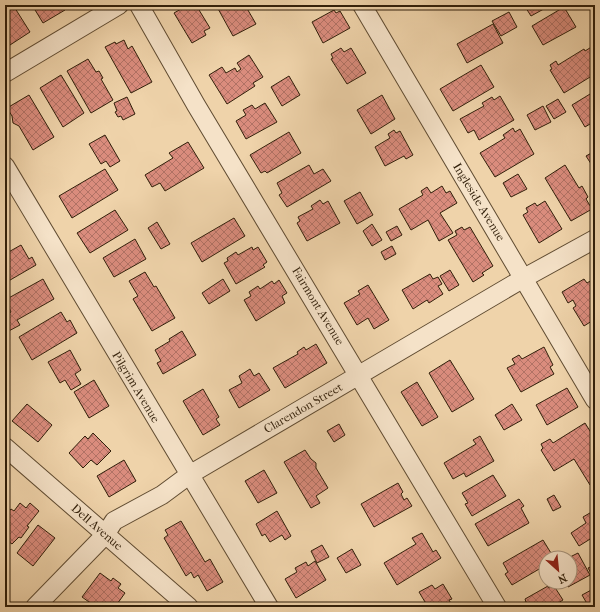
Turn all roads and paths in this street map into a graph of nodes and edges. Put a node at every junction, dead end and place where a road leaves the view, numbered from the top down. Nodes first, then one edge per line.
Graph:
1 (119, 5) edge
2 (138, 5) edge
3 (362, 5) edge
4 (5, 73) edge
5 (5, 166) edge
6 (595, 239) edge
7 (524, 278) junction
8 (359, 375) junction
9 (595, 400) edge
10 (5, 447) edge
11 (189, 475) junction
12 (106, 535) junction
13 (35, 607) edge
14 (189, 607) edge
15 (269, 607) edge
16 (497, 607) edge

1 - 4 street
2 - 8 street, Fairmont Avenue
3 - 7 street, Ingleside Avenue
5 - 11 street, Pilgrim Avenue
6 - 7 street, Clarendon Street
7 - 8 street, Clarendon Street
7 - 9 street, Ingleside Avenue
8 - 11 street, Clarendon Street
8 - 16 street, Fairmont Avenue
10 - 12 street, Dell Avenue
11 - 12 street, Clarendon Street
11 - 15 street, Pilgrim Avenue
12 - 13 street, Clarendon Street
12 - 14 street, Dell Avenue

